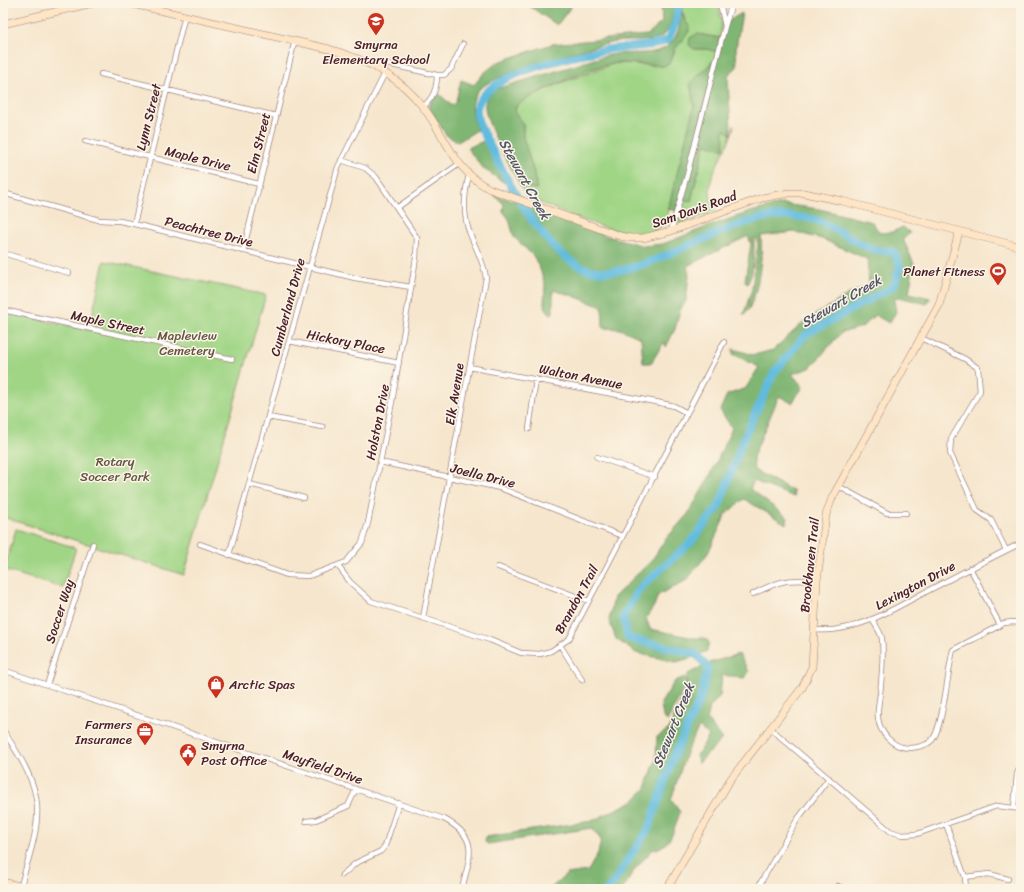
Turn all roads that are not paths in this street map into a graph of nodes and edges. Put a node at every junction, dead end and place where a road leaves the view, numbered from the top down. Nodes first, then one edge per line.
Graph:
1 (94, 3) edge
2 (128, 3) edge
3 (720, 3) edge
4 (732, 3) edge
5 (185, 15) junction
6 (3, 24) edge
7 (725, 26) junction
8 (295, 40) junction
9 (463, 44) dead end
10 (377, 68) junction
11 (385, 73) junction
12 (101, 74) dead end
13 (437, 75) junction
14 (166, 90) junction
15 (423, 106) junction
16 (276, 116) junction
17 (85, 141) dead end
18 (150, 157) junction
19 (342, 160) junction
20 (459, 164) junction
21 (469, 175) junction
22 (259, 184) junction
23 (3, 192) edge
24 (398, 207) junction
25 (134, 224) junction
26 (671, 231) junction
27 (959, 232) junction
28 (1021, 247) edge
29 (242, 251) junction
30 (3, 253) edge
31 (309, 268) junction
32 (70, 273) dead end
33 (411, 287) junction
34 (3, 310) edge
35 (921, 338) junction
36 (289, 341) junction
37 (724, 342) dead end
38 (232, 359) dead end
39 (398, 362) junction
40 (469, 367) junction
41 (536, 379) junction
42 (687, 413) junction
43 (268, 417) junction
44 (323, 427) dead end
45 (529, 429) dead end
46 (597, 457) dead end
47 (380, 462) junction
48 (450, 477) junction
49 (655, 477) junction
50 (250, 484) junction
51 (838, 486) junction
52 (304, 498) dead end
53 (906, 513) dead end
54 (622, 536) junction
55 (1021, 543) edge
56 (93, 544) dead end
57 (200, 544) dead end
58 (1006, 550) junction
59 (230, 555) junction
60 (338, 566) junction
61 (498, 567) dead end
62 (970, 568) junction
63 (817, 581) junction
64 (753, 594) dead end
65 (589, 601) junction
66 (423, 618) junction
67 (872, 620) junction
68 (1021, 623) edge
69 (1000, 626) junction
70 (815, 630) junction
71 (560, 645) junction
72 (3, 670) edge
73 (582, 680) dead end
74 (47, 685) junction
75 (770, 728) junction
76 (3, 730) edge
77 (1021, 765) edge
78 (829, 778) junction
79 (356, 789) junction
80 (398, 804) junction
81 (1014, 808) junction
82 (1021, 809) edge
83 (306, 821) dead end
84 (946, 824) junction
85 (342, 875) dead end
86 (965, 877) junction
87 (1008, 879) dead end
88 (3, 882) edge
89 (21, 886) junction
90 (838, 886) dead end
91 (31, 889) edge
92 (462, 889) edge
93 (667, 889) edge
94 (757, 889) edge
95 (844, 889) edge
96 (966, 889) edge

1 - 6 street
2 - 5 street, Sam Davis Road
3 - 7 street
4 - 7 street
5 - 8 street, Sam Davis Road
5 - 14 street, Lynn Street
7 - 26 street
8 - 10 street, Sam Davis Road
8 - 16 street, Elm Street
9 - 13 street
10 - 11 street, Sam Davis Road
10 - 13 street
11 - 15 street, Sam Davis Road
11 - 19 street, Cumberland Drive
12 - 14 street
13 - 15 street
14 - 16 street
14 - 18 street, Lynn Street
15 - 20 street, Sam Davis Road
16 - 22 street, Elm Street
17 - 18 street, Maple Drive
18 - 22 street, Maple Drive
18 - 25 street, Lynn Street
19 - 24 street, Holston Drive
19 - 31 street, Cumberland Drive
20 - 21 street, Sam Davis Road
20 - 24 street
21 - 26 street, Sam Davis Road
21 - 40 street, Elk Avenue
22 - 29 street, Elm Street
23 - 25 street, Peachtree Drive
24 - 33 street, Holston Drive
25 - 29 street, Peachtree Drive
26 - 27 street, Sam Davis Road
27 - 28 street, Sam Davis Road
27 - 35 street, Brookhaven Trail
29 - 31 street, Peachtree Drive
30 - 32 street
31 - 33 street, Peachtree Drive
31 - 36 street, Cumberland Drive
33 - 39 street, Holston Drive
34 - 38 street, Maple Street
35 - 51 street, Brookhaven Trail
35 - 58 street
36 - 39 street, Hickory Place
36 - 43 street, Cumberland Drive
37 - 42 street, Brandon Trail
39 - 47 street, Holston Drive
40 - 41 street, Walton Avenue
40 - 48 street, Elk Avenue
41 - 42 street, Walton Avenue
41 - 45 street
42 - 49 street, Brandon Trail
43 - 44 street
43 - 50 street, Cumberland Drive
46 - 49 street
47 - 48 street, Joella Drive
47 - 60 street, Holston Drive
48 - 54 street, Joella Drive
48 - 66 street, Elk Avenue
49 - 54 street, Brandon Trail
50 - 52 street
50 - 59 street, Cumberland Drive
51 - 53 street
51 - 63 street, Brookhaven Trail
54 - 65 street, Brandon Trail
55 - 58 street, Lexington Drive
56 - 74 street, Soccer Way
57 - 59 street, Holston Drive
58 - 62 street, Lexington Drive
59 - 60 street, Holston Drive
60 - 66 street, Brandon Trail
61 - 65 street
62 - 67 street, Lexington Drive
62 - 69 street
63 - 64 street
63 - 70 street, Brookhaven Trail
65 - 71 street, Brandon Trail
66 - 71 street, Brandon Trail
67 - 69 street
67 - 70 street, Lexington Drive
68 - 69 street
70 - 75 street, Brookhaven Trail
71 - 73 street
72 - 74 street, Mayfield Drive
74 - 79 street, Mayfield Drive
75 - 78 street
75 - 93 street, Brookhaven Trail
76 - 89 street
77 - 81 street
78 - 84 street
78 - 94 street
79 - 80 street, Mayfield Drive
79 - 83 street
80 - 85 street
80 - 92 street, Mayfield Drive
81 - 82 street
81 - 84 street
84 - 86 street
86 - 87 street
86 - 96 street
88 - 89 street
89 - 91 street
90 - 95 street

